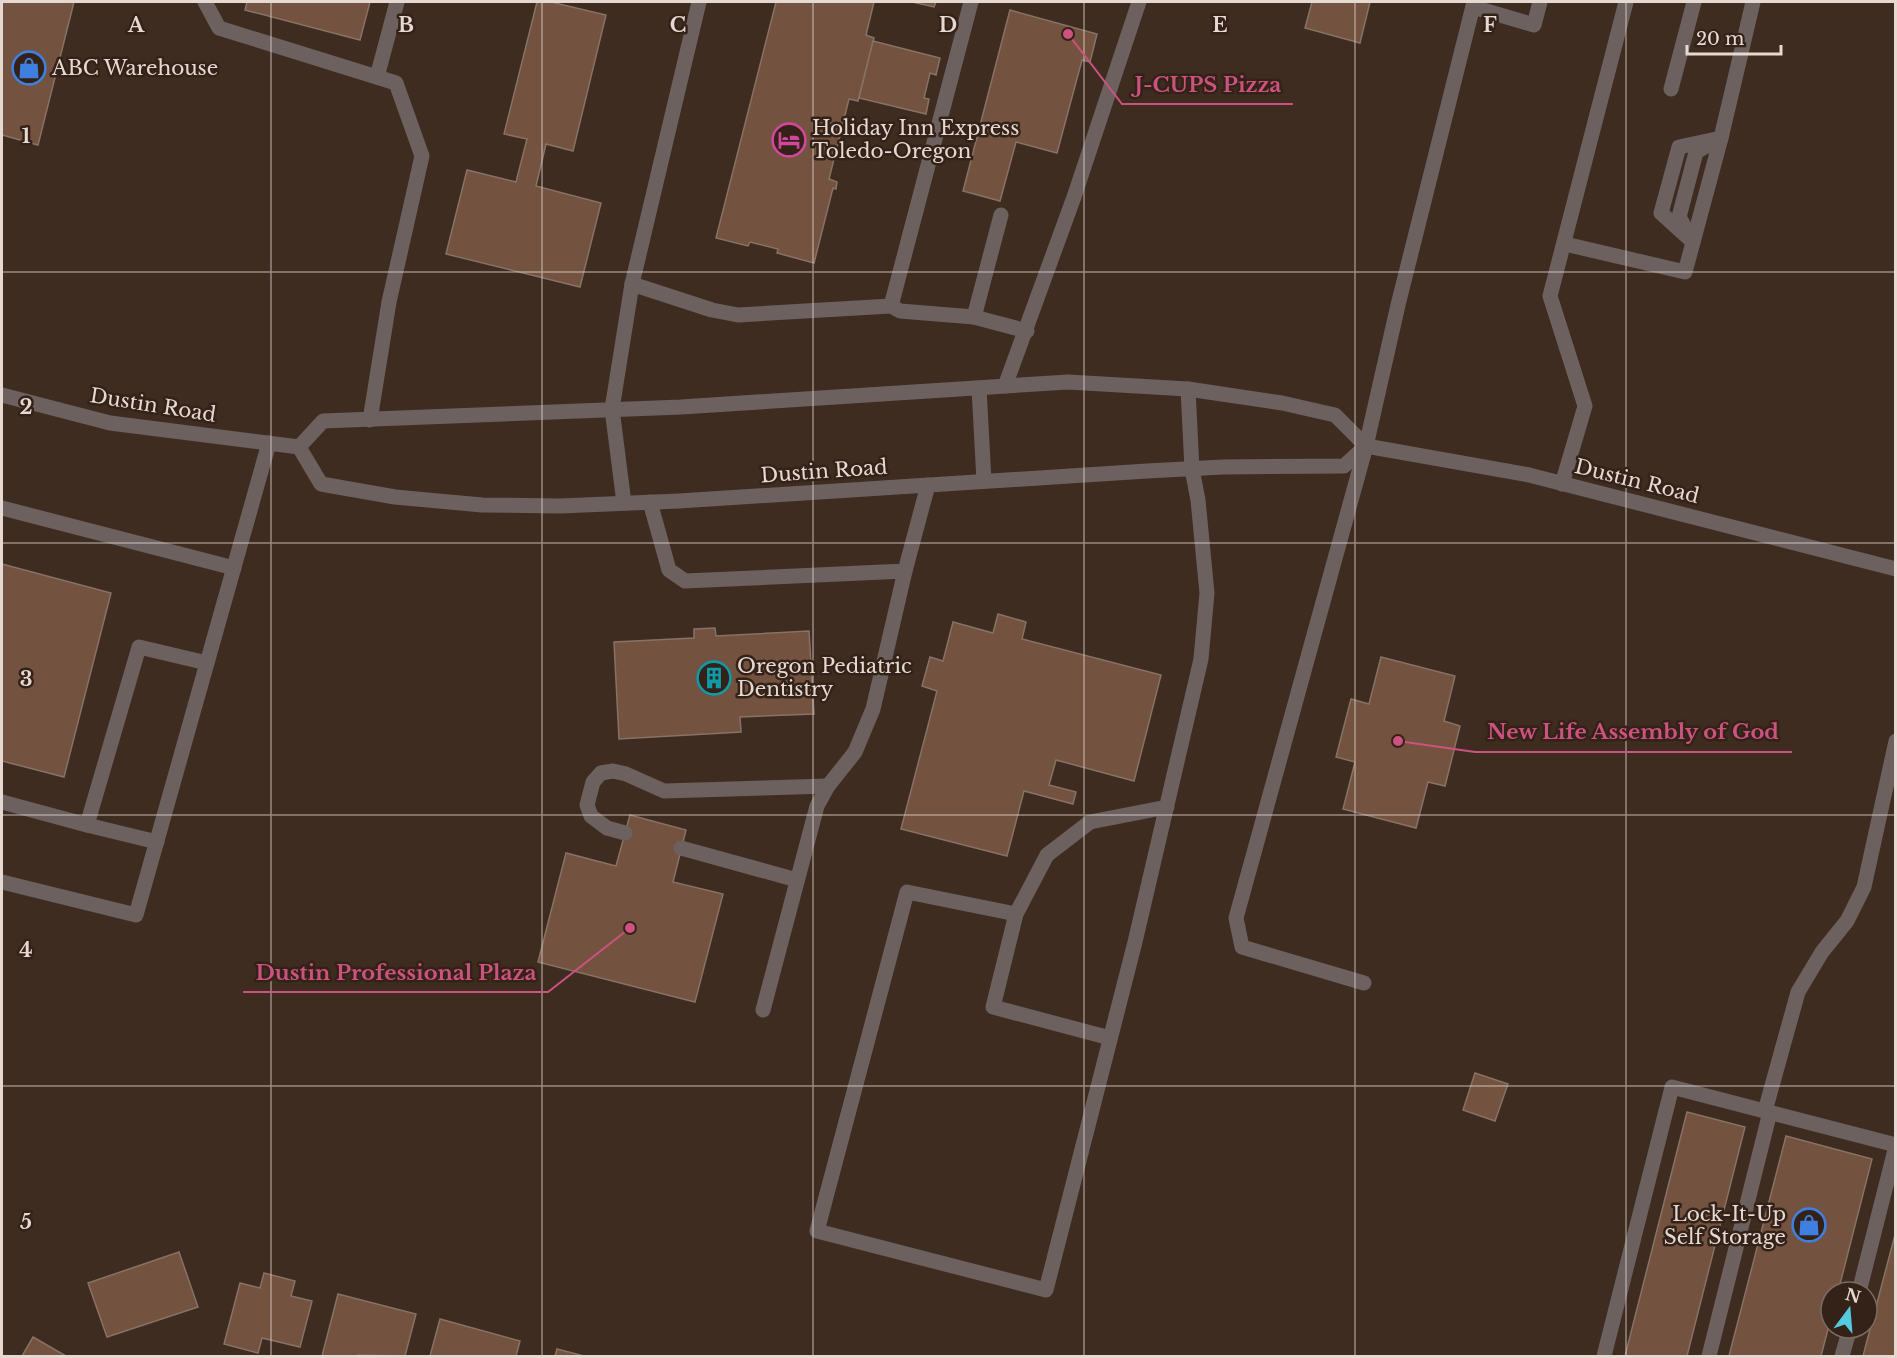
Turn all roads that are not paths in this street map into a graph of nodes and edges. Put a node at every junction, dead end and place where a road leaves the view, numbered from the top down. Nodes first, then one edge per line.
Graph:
1 (205, 2) edge
2 (397, 2) edge
3 (699, 2) edge
4 (971, 2) edge
5 (1139, 2) edge
6 (1540, 2) edge
7 (1626, 2) edge
8 (1694, 2) edge
9 (1753, 2) edge
10 (1473, 4) edge
11 (377, 77) junction
12 (1671, 89) dead end
13 (1721, 138) junction
14 (1002, 215) dead end
15 (1693, 242) junction
16 (1565, 244) junction
17 (632, 284) junction
18 (891, 306) junction
19 (974, 317) junction
20 (1027, 331) junction
21 (1005, 386) junction
22 (979, 388) junction
23 (1188, 389) junction
24 (2, 395) edge
25 (612, 409) junction
26 (370, 420) junction
27 (269, 443) junction
28 (1366, 446) junction
29 (299, 447) junction
30 (1192, 469) junction
31 (984, 481) junction
32 (1563, 484) junction
33 (928, 485) junction
34 (650, 502) junction
35 (624, 503) junction
36 (2, 508) edge
37 (234, 568) junction
38 (1896, 569) edge
39 (905, 571) junction
40 (207, 663) junction
41 (1896, 741) edge
42 (828, 786) junction
43 (2, 802) edge
44 (1167, 807) junction
45 (87, 825) junction
46 (625, 833) dead end
47 (157, 842) junction
48 (681, 848) dead end
49 (797, 880) junction
50 (2, 882) edge
51 (1016, 914) junction
52 (1364, 983) dead end
53 (763, 1011) dead end
54 (1110, 1038) junction
55 (1768, 1112) junction
56 (1896, 1145) edge
57 (1862, 1280) edge
58 (1847, 1340) edge
59 (1604, 1356) edge
60 (1709, 1356) edge
61 (1842, 1356) edge

1 - 11 street
2 - 11 street
3 - 17 street
4 - 18 street
5 - 20 street
6 - 10 street
7 - 16 street
8 - 12 street
9 - 13 street
10 - 28 street
11 - 26 street
13 - 15 street
13 - 15 street
14 - 19 street
15 - 16 street
16 - 32 street
17 - 18 street
17 - 25 street
18 - 19 street
19 - 20 street
20 - 21 street
21 - 22 street
21 - 23 street
22 - 25 street
22 - 31 street
23 - 28 street
23 - 30 street
24 - 27 street, Dustin Road
25 - 26 street
25 - 35 street
26 - 29 street
27 - 29 street, Dustin Road
27 - 37 street
28 - 30 street, Dustin Road
28 - 32 street, Dustin Road
28 - 52 street
29 - 35 street, Dustin Road
30 - 31 street, Dustin Road
30 - 44 street
31 - 33 street, Dustin Road
32 - 38 street, Dustin Road
33 - 34 street, Dustin Road
33 - 39 street
34 - 35 street, Dustin Road
34 - 39 street
36 - 37 street
37 - 40 street
39 - 42 street
40 - 45 street
40 - 47 street
41 - 55 street
42 - 46 street
42 - 49 street
43 - 45 street
44 - 51 street
44 - 54 street
45 - 47 street
47 - 50 street
48 - 49 street
49 - 53 street
51 - 54 street
51 - 54 street
55 - 56 street
55 - 59 street
55 - 60 street
56 - 57 street
58 - 61 street

